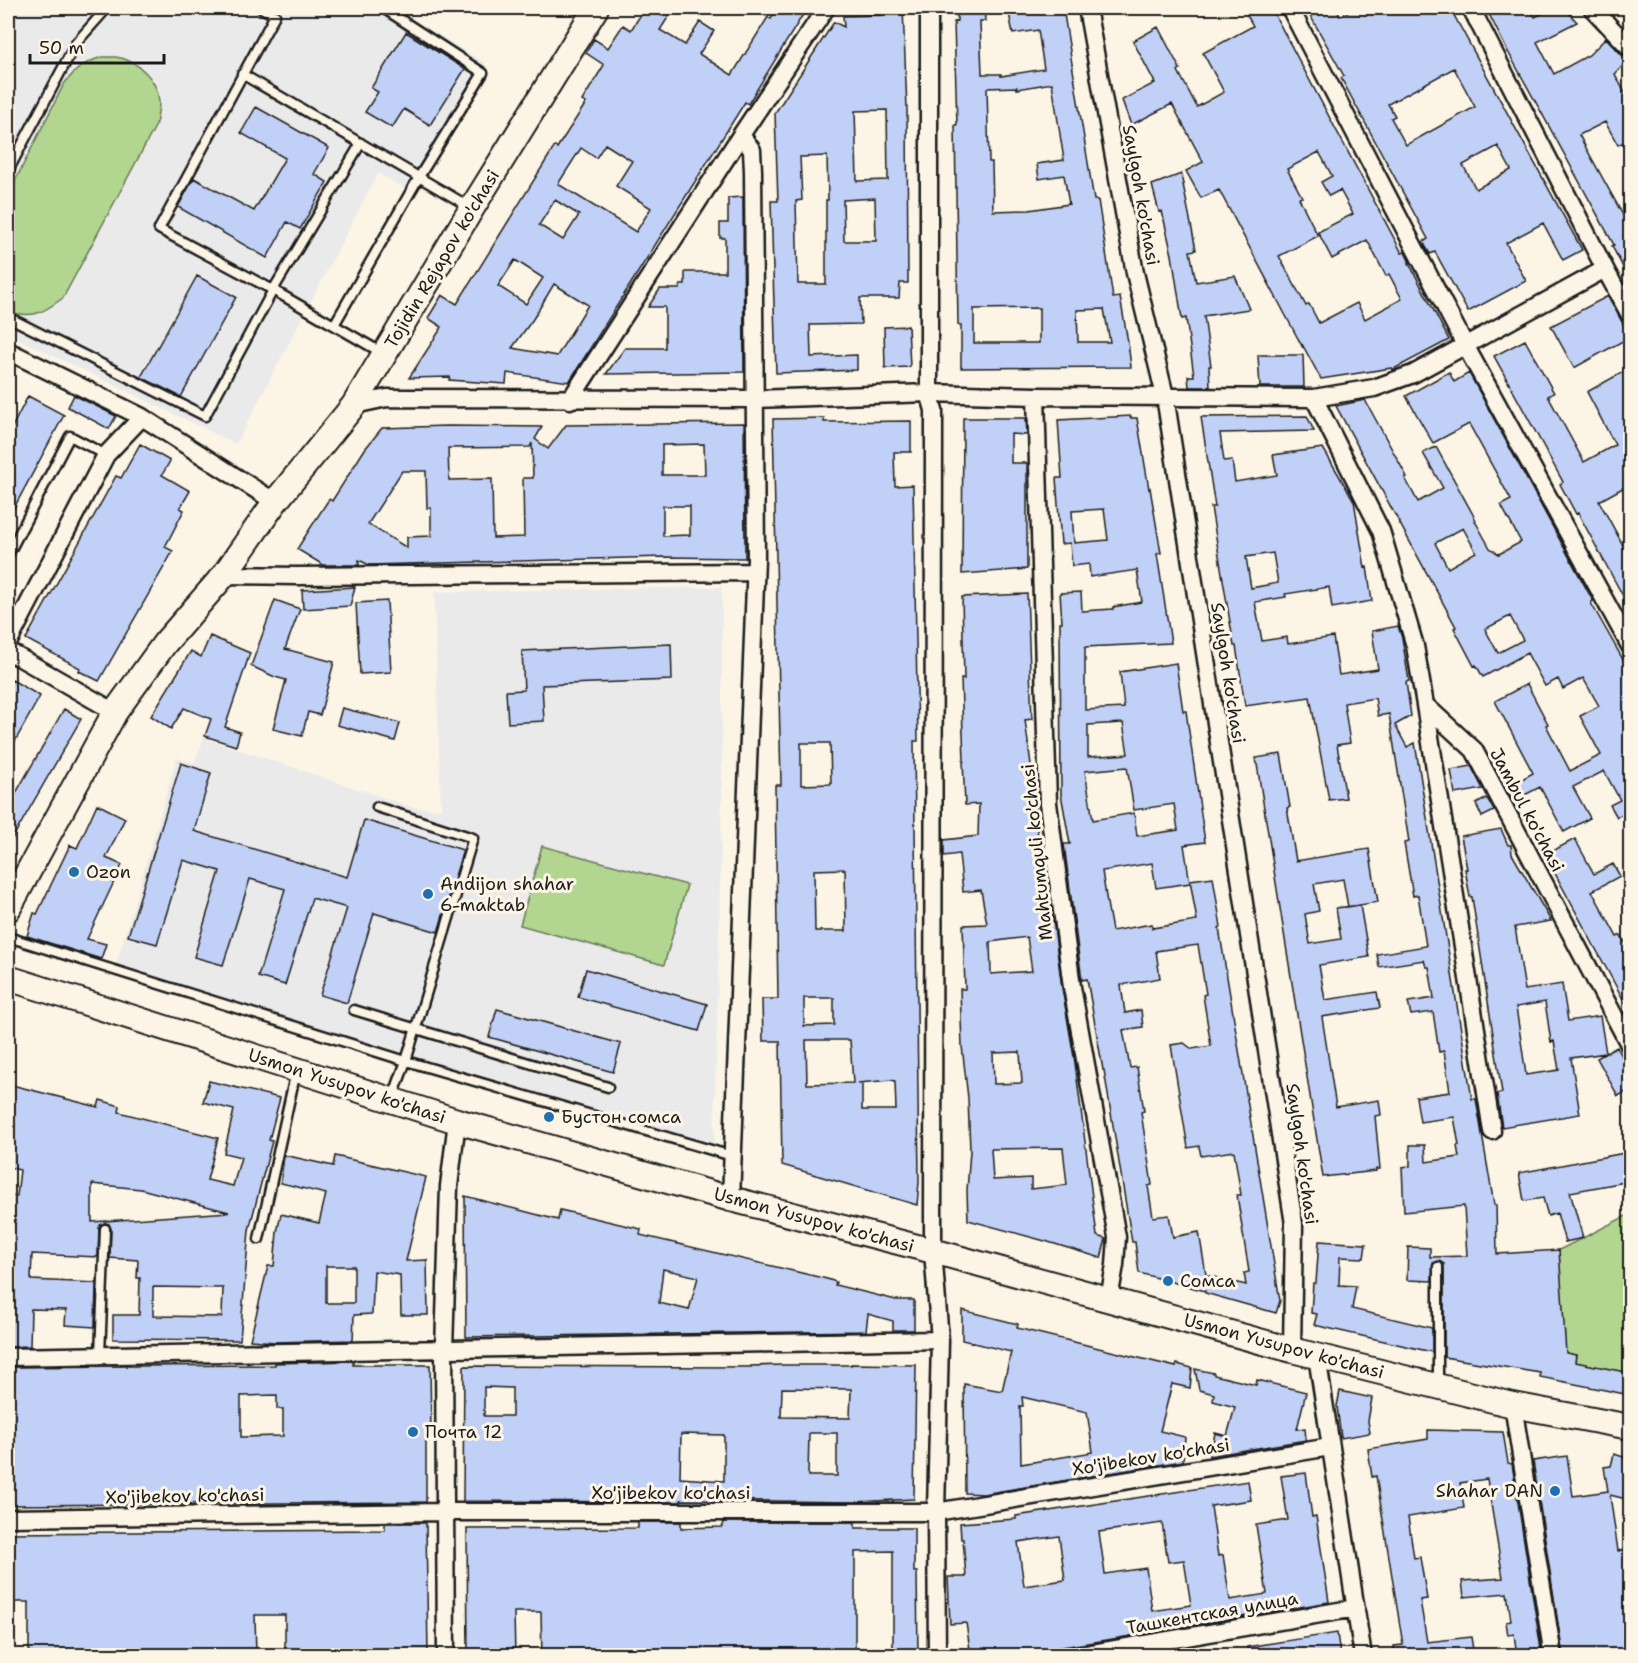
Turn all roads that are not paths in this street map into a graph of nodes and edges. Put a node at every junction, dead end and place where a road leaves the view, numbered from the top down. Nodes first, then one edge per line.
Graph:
1 (107, 8) edge
2 (261, 8) edge
3 (383, 8) edge
4 (596, 8) edge
5 (826, 8) edge
6 (929, 8) edge
7 (1087, 8) edge
8 (1290, 8) edge
9 (1471, 8) edge
10 (1592, 8) edge
11 (1630, 48) edge
12 (242, 74) junction
13 (741, 135) junction
14 (361, 143) junction
15 (8, 171) edge
16 (419, 177) junction
17 (472, 208) junction
18 (1605, 269) junction
19 (273, 290) junction
20 (1630, 315) edge
21 (8, 317) edge
22 (334, 325) junction
23 (1465, 345) junction
24 (8, 351) edge
25 (384, 354) junction
26 (929, 393) junction
27 (1036, 396) junction
28 (1164, 396) junction
29 (1314, 398) junction
30 (754, 399) junction
31 (570, 400) junction
32 (354, 405) junction
33 (142, 417) junction
34 (106, 455) junction
35 (275, 502) junction
36 (8, 555) edge
37 (755, 572) junction
38 (224, 575) junction
39 (8, 643) edge
40 (1630, 646) edge
41 (8, 651) edge
42 (1425, 705) junction
43 (115, 712) junction
44 (377, 807) dead end
45 (8, 909) edge
46 (8, 938) edge
47 (8, 978) edge
48 (354, 1010) dead end
49 (415, 1029) junction
50 (1630, 1046) edge
51 (406, 1061) junction
52 (296, 1070) junction
53 (608, 1087) dead end
54 (392, 1101) junction
55 (457, 1121) junction
56 (1492, 1131) dead end
57 (732, 1156) junction
58 (731, 1198) junction
59 (105, 1229) dead end
60 (259, 1239) dead end
61 (933, 1251) junction
62 (1438, 1267) dead end
63 (1109, 1299) junction
64 (940, 1340) junction
65 (444, 1350) junction
66 (1292, 1350) junction
67 (100, 1355) junction
68 (1317, 1356) junction
69 (8, 1357) edge
70 (1438, 1386) junction
71 (1514, 1405) junction
72 (1630, 1427) edge
73 (1330, 1447) junction
74 (445, 1512) junction
75 (936, 1512) junction
76 (8, 1518) edge
77 (1356, 1608) junction
78 (446, 1656) edge
79 (937, 1656) edge
80 (1075, 1656) edge
81 (1363, 1656) edge
82 (1553, 1656) edge

1 - 15 lane
2 - 12 lane
3 - 16 lane
4 - 17 main road, Tojidin Rejapov ko'chasi
5 - 13 street
6 - 26 street
7 - 28 street, Saylgoh ko'chasi
8 - 23 street
9 - 18 street
10 - 11 street
12 - 14 lane
12 - 19 lane
13 - 30 street
13 - 31 street
14 - 16 lane
14 - 19 lane
16 - 17 lane
16 - 22 lane
17 - 25 main road, Tojidin Rejapov ko'chasi
18 - 20 street
18 - 23 street
19 - 21 lane
19 - 22 lane
22 - 25 lane
23 - 29 street
23 - 40 street
24 - 33 street
25 - 32 main road, Tojidin Rejapov ko'chasi
26 - 27 street
26 - 30 street
26 - 61 street
27 - 28 street
27 - 63 street, Mahtumquli ko'chasi
28 - 29 street
28 - 66 street, Saylgoh ko'chasi
29 - 42 street
30 - 31 street
30 - 37 street
31 - 32 street
32 - 35 main road, Tojidin Rejapov ko'chasi
33 - 34 street
33 - 35 street
34 - 36 lane
34 - 39 street
35 - 38 main road, Tojidin Rejapov ko'chasi
37 - 38 street
37 - 57 street
38 - 43 main road, Tojidin Rejapov ko'chasi
41 - 43 street
42 - 50 street, Jambul ko'chasi
42 - 56 street
43 - 45 main road, Tojidin Rejapov ko'chasi
44 - 49 lane
46 - 51 lane
47 - 52 main road, Usmon Yusupov ko'chasi
48 - 49 lane
49 - 51 lane
49 - 53 lane
51 - 54 lane
51 - 57 lane
52 - 54 main road, Usmon Yusupov ko'chasi
52 - 60 lane
54 - 55 main road, Usmon Yusupov ko'chasi
55 - 58 main road, Usmon Yusupov ko'chasi
55 - 65 street
57 - 58 street
58 - 61 main road, Usmon Yusupov ko'chasi
59 - 67 lane
61 - 63 main road, Usmon Yusupov ko'chasi
61 - 64 street
62 - 70 lane
63 - 66 main road, Usmon Yusupov ko'chasi
64 - 65 street
64 - 75 street
65 - 67 street
65 - 74 street
66 - 68 main road, Usmon Yusupov ko'chasi
67 - 69 street
68 - 70 main road, Usmon Yusupov ko'chasi
68 - 73 street
70 - 71 main road, Usmon Yusupov ko'chasi
71 - 72 main road, Usmon Yusupov ko'chasi
71 - 82 street
73 - 75 street, Xo'jibekov ko'chasi
73 - 77 street
74 - 75 street, Xo'jibekov ko'chasi
74 - 76 street, Xo'jibekov ko'chasi
74 - 78 street
75 - 79 street
77 - 80 street, Ташкентская улица
77 - 81 street

